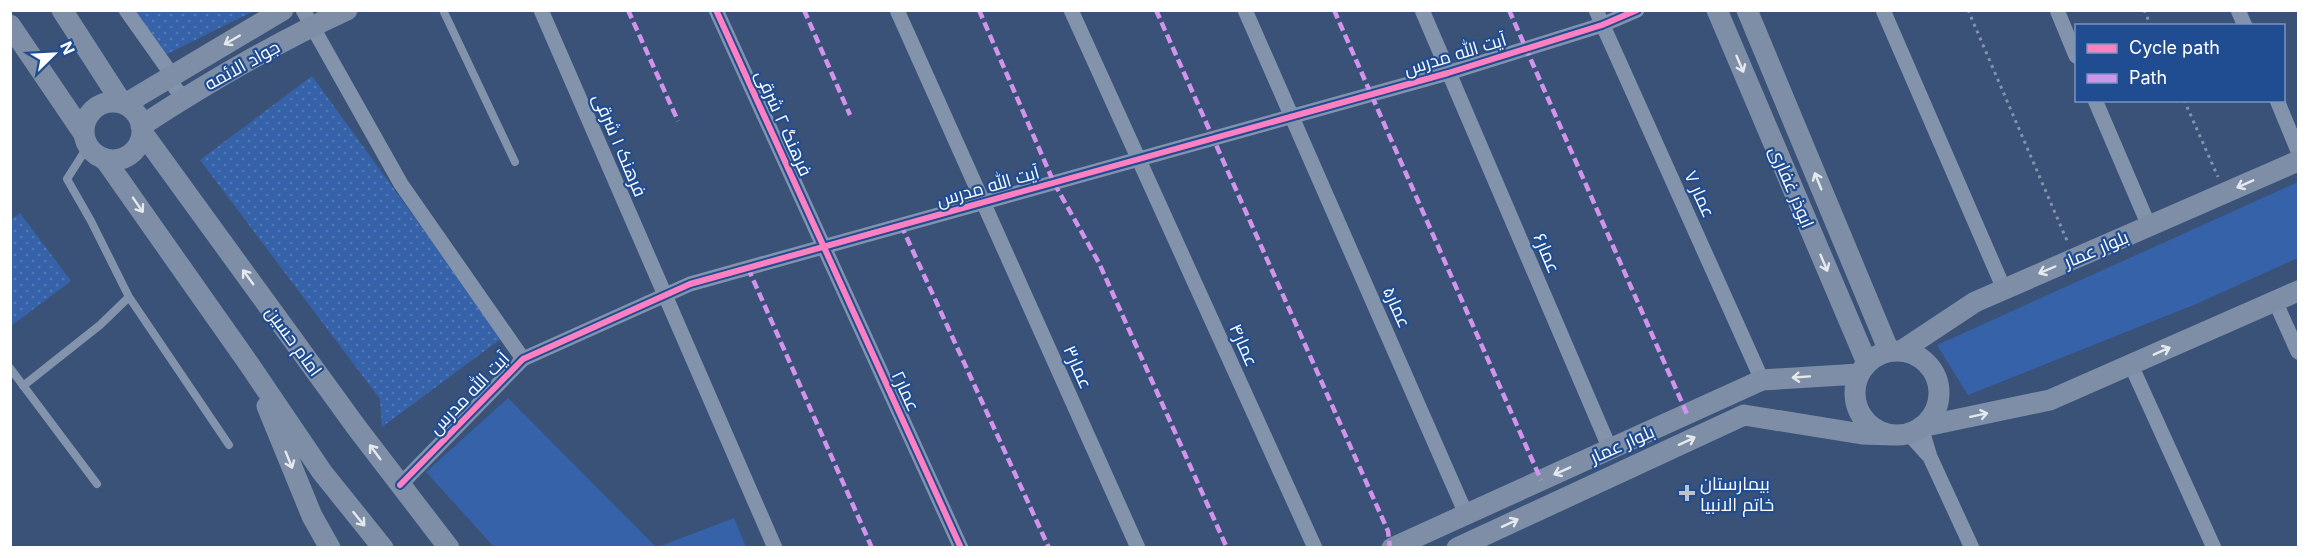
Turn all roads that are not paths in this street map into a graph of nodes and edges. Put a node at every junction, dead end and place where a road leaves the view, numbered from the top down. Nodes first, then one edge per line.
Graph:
1 (62, 10) edge
2 (126, 10) edge
3 (283, 10) edge
4 (347, 10) edge
5 (443, 10) edge
6 (541, 10) edge
7 (716, 10) edge
8 (897, 10) edge
9 (1071, 10) edge
10 (1245, 10) edge
11 (1422, 10) edge
12 (1596, 10) edge
13 (1637, 10) edge
14 (1717, 10) edge
15 (1747, 10) edge
16 (1883, 10) edge
17 (2057, 10) edge
18 (2238, 10) edge
19 (307, 19) edge
20 (2244, 24) edge
21 (10, 25) edge
22 (1602, 25) junction
23 (2075, 54) edge
24 (1448, 73) junction
25 (172, 75) junction
26 (186, 96) junction
27 (2097, 102) edge
28 (2278, 102) edge
29 (123, 103) junction
30 (1292, 116) junction
31 (142, 129) junction
32 (92, 146) junction
33 (2298, 150) edge
34 (1138, 159) junction
35 (2298, 161) edge
36 (515, 162) dead end
37 (983, 202) junction
38 (2149, 226) junction
39 (824, 247) junction
40 (2004, 289) junction
41 (2298, 291) edge
42 (664, 296) junction
43 (129, 297) junction
44 (2275, 301) junction
45 (1895, 351) junction
46 (2298, 352) edge
47 (523, 359) junction
48 (2131, 365) junction
49 (251, 367) junction
50 (10, 368) edge
51 (1863, 369) junction
52 (1762, 380) junction
53 (23, 386) junction
54 (1908, 432) junction
55 (229, 445) dead end
56 (1610, 449) junction
57 (97, 484) dead end
58 (400, 485) junction
59 (1466, 514) junction
60 (330, 548) edge
61 (383, 548) edge
62 (449, 548) edge
63 (775, 548) edge
64 (961, 548) edge
65 (1138, 548) edge
66 (1315, 548) edge
67 (1392, 548) edge
68 (1457, 548) edge
69 (1972, 548) edge
70 (2214, 548) edge

1 - 29 main road
2 - 25 street
3 -> 25 main road, جواد الائمه
4 - 19 main road, جواد الائمه
5 - 36 lane
6 - 42 street, فرهنک ۱ شرقی
7 - 39 street, فرهنگ ۲ شرقی
8 - 37 street, عمار۳
9 - 34 street, عمار۴
10 - 30 street, عمار۵
11 - 24 street, عمار۶
12 - 22 street, عمار ۷
13 - 22 street, آیت الله مدرس
14 -> 51 main road, ابوذر غفاری
45 -> 15 main road, ابوذر غفاری
16 - 40 street
17 - 23 street
18 - 20 street
19 - 26 main road, جواد الائمه
19 - 47 street
21 - 32 main road
22 - 24 street, آیت الله مدرس
22 - 52 street, عمار ۷
24 - 30 street, آیت الله مدرس
24 - 56 street, عمار۶
25 - 26 street
25 - 29 main road, جواد الائمه
26 - 31 main road, جواد الائمه
27 - 38 street
28 - 33 street
29 - 31 main road
29 - 32 main road
30 - 34 street, آیت الله مدرس
30 - 59 street, عمار۵
31 - 32 main road
58 -> 31 main road, امام حسین
32 - 43 lane
32 -> 49 main road
34 - 37 street, آیت الله مدرس
34 - 66 street, عمار۴
35 -> 38 main road, بلوار عمار
37 - 39 street, آیت الله مدرس
37 - 65 street, عمار۳
38 -> 40 main road, بلوار عمار
39 - 42 street, آیت الله مدرس
39 - 64 street, عمار۲
40 - 45 main road, بلوار عمار
41 - 44 main road, بلوار عمار
42 - 47 street, آیت الله مدرس
42 - 63 street, فرهنک ۱ شرقی
43 - 53 lane
43 - 55 lane
44 - 46 street
48 -> 44 main road, بلوار عمار
45 - 51 main road
45 - 54 main road
47 - 58 street, آیت الله مدرس
54 -> 48 main road, بلوار عمار
48 - 70 street
49 -> 60 main road
49 -> 61 main road
50 - 53 lane
51 -> 52 main road, بلوار عمار
51 - 54 main road
52 - 56 main road, بلوار عمار
53 - 57 lane
68 -> 54 main road, بلوار عمار
54 - 69 street
56 -> 59 main road, بلوار عمار
58 - 62 main road, امام حسین
59 - 67 main road, بلوار عمار

